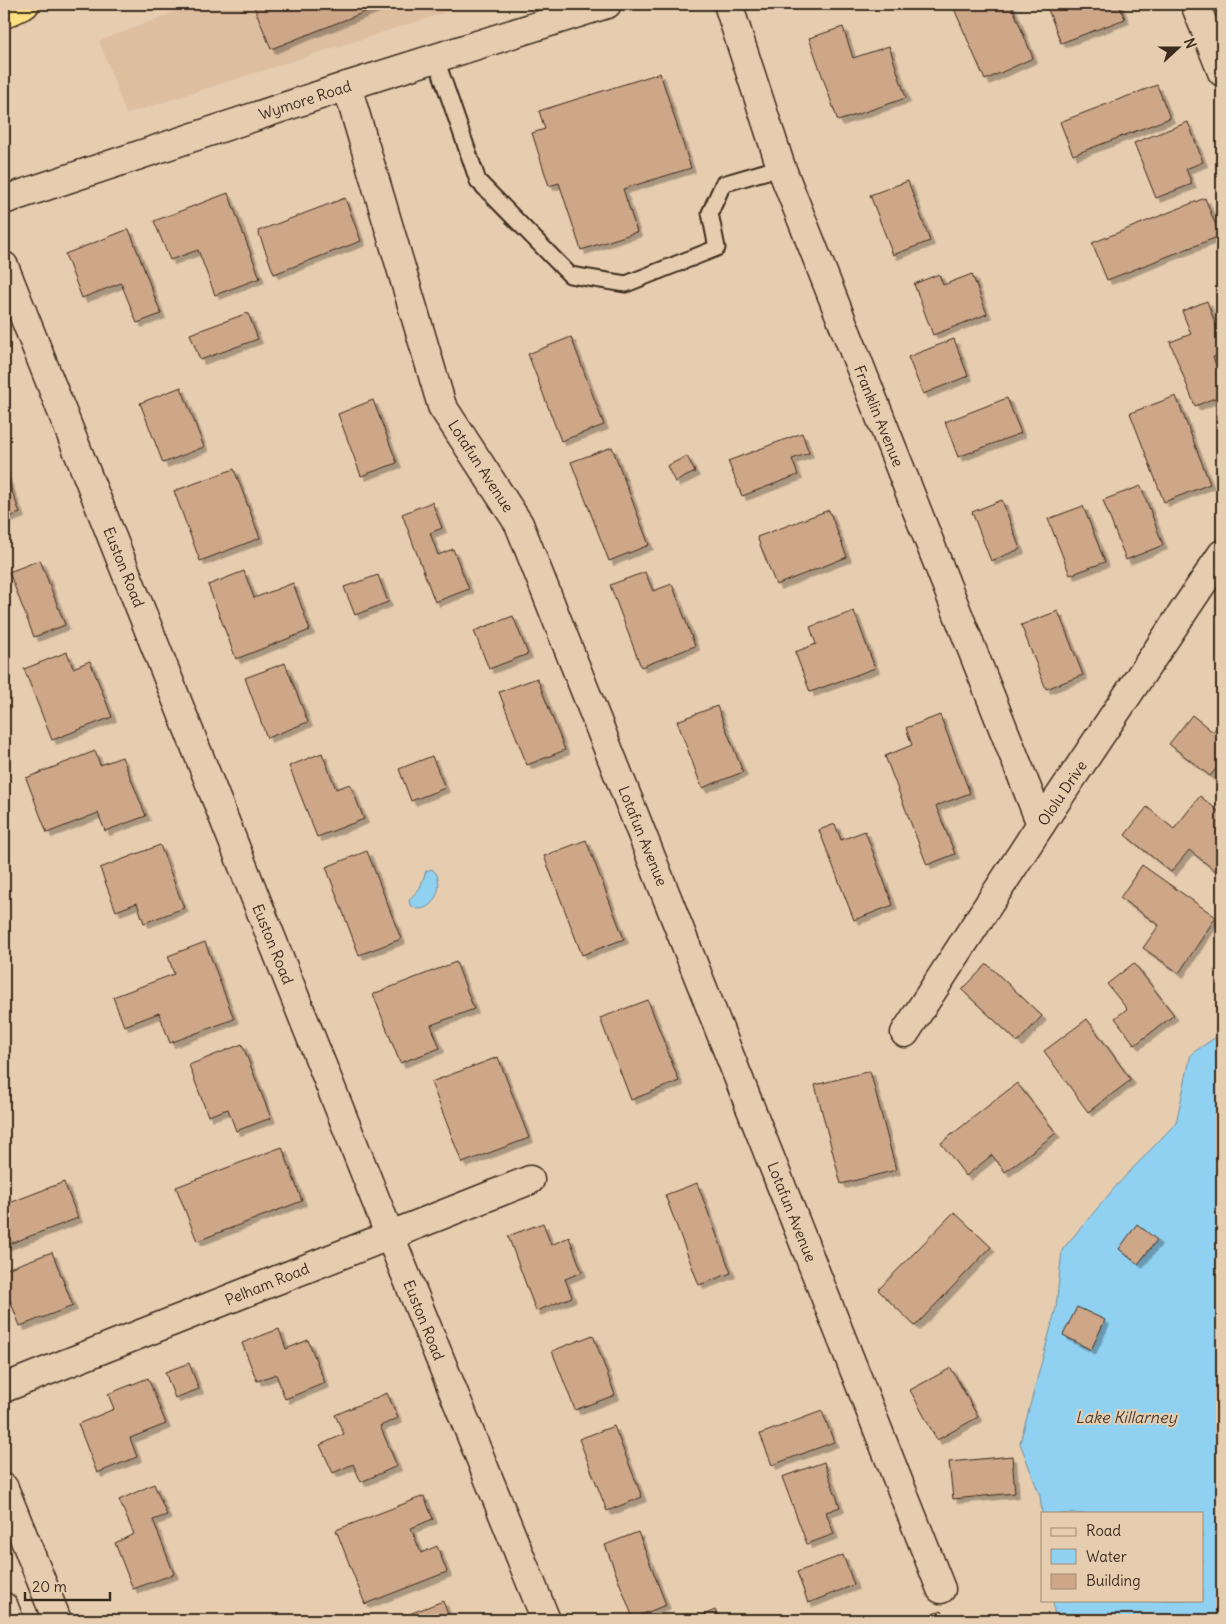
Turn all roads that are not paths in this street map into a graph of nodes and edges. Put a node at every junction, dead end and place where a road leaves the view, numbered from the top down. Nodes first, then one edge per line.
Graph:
1 (25, 4) edge
2 (608, 4) edge
3 (728, 4) edge
4 (1195, 4) edge
5 (4, 14) edge
6 (436, 59) junction
7 (1222, 72) edge
8 (347, 86) junction
9 (780, 166) junction
10 (4, 200) edge
11 (4, 266) edge
12 (1222, 554) edge
13 (1041, 824) junction
14 (905, 1033) dead end
15 (530, 1180) dead end
16 (390, 1236) junction
17 (4, 1388) edge
18 (4, 1488) edge
19 (941, 1589) dead end
20 (4, 1607) edge
21 (9, 1620) edge
22 (57, 1620) edge
23 (546, 1620) edge

1 - 5 highway
2 - 6 street, Wymore Road
3 - 9 street, Franklin Avenue
4 - 7 street
6 - 8 street, Wymore Road
6 - 9 lane
8 - 10 street, Wymore Road
8 - 19 street, Lotafun Avenue
9 - 13 street, Franklin Avenue
11 - 16 street, Euston Road
12 - 13 street, Ololu Drive
13 - 14 street, Ololu Drive
15 - 16 street, Pelham Road
16 - 17 street, Pelham Road
16 - 23 street, Euston Road
18 - 22 street
20 - 21 street

